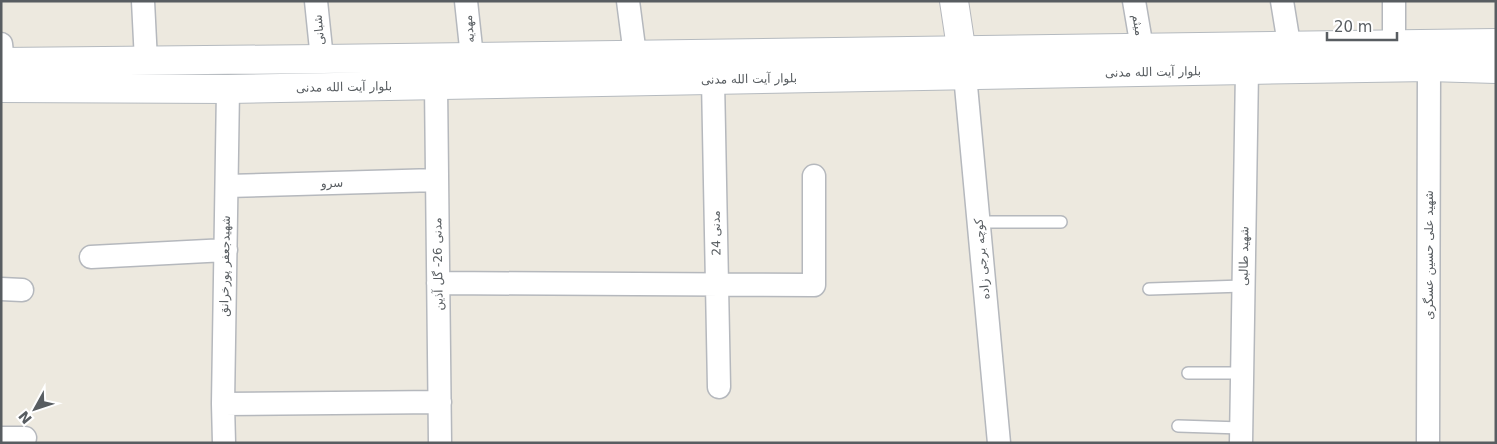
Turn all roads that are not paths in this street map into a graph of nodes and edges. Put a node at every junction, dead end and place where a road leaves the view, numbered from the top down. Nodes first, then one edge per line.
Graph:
1 (143, 1) edge
2 (316, 1) edge
3 (466, 1) edge
4 (628, 1) edge
5 (954, 1) edge
6 (1134, 1) edge
7 (1282, 1) edge
8 (1394, 1) edge
9 (1394, 43) junction
10 (1496, 43) edge
11 (1289, 44) junction
12 (1142, 48) junction
13 (635, 55) junction
14 (472, 57) junction
15 (322, 59) junction
16 (146, 61) junction
17 (963, 63) junction
18 (2, 64) edge
19 (1429, 67) junction
20 (1496, 69) edge
21 (1247, 70) junction
22 (713, 80) junction
23 (436, 85) junction
24 (228, 89) junction
25 (814, 176) dead end
26 (437, 180) junction
27 (226, 186) junction
28 (978, 222) junction
29 (1061, 222) dead end
30 (226, 250) junction
31 (91, 257) dead end
32 (438, 283) junction
33 (717, 285) junction
34 (1244, 286) junction
35 (1149, 289) dead end
36 (1188, 373) dead end
37 (1242, 373) junction
38 (719, 387) dead end
39 (440, 402) junction
40 (223, 404) junction
41 (1178, 426) dead end
42 (1241, 435) edge
43 (1, 438) edge
44 (25, 438) dead end
45 (224, 443) edge
46 (440, 443) edge
47 (999, 443) edge
48 (1428, 443) edge

1 - 16 street
2 - 15 street, شبانی
3 - 14 street, مهدیه
4 - 13 street
5 - 17 main road
6 - 12 street, میثم
7 - 11 street
8 - 9 street
9 - 10 main road, بلوار آیت الله مدنی
9 - 11 main road, بلوار آیت الله مدنی
11 - 12 main road, بلوار آیت الله مدنی
12 - 17 main road, بلوار آیت الله مدنی
13 - 14 main road, بلوار آیت الله مدنی
13 - 17 main road, بلوار آیت الله مدنی
14 - 15 main road, بلوار آیت الله مدنی
15 - 16 main road, بلوار آیت الله مدنی
16 - 18 main road, بلوار آیت الله مدنی
17 - 21 main road, بلوار آیت الله مدنی
17 - 22 main road, بلوار آیت الله مدنی
17 - 28 street, کوچه برجى زاده
18 - 24 main road, بلوار آیت الله مدنی
19 - 20 main road, بلوار آیت الله مدنی
19 - 21 main road, بلوار آیت الله مدنی
19 - 48 street, شهید علی حسین عسگری
21 - 34 street, شهید طالبی
22 - 23 main road, بلوار آیت الله مدنی
22 - 33 street, مدنی 24
23 - 24 main road, بلوار آیت الله مدنی
23 - 26 street, مدنی 26- گل آذین
24 - 27 street, شهیدجعفر پورخرانق
25 - 33 street
26 - 27 street, سرو
26 - 32 street, مدنی 26- گل آذین
27 - 30 street, شهیدجعفر پورخرانق
28 - 29 lane
28 - 47 street, کوچه برجى زاده
30 - 31 street
30 - 40 street, شهیدجعفر پورخرانق
32 - 33 street
32 - 39 street, مدنی 26- گل آذین
33 - 38 street, مدنی 24
34 - 35 lane
34 - 37 street, شهید طالبی
36 - 37 lane
37 - 42 street, شهید طالبی
39 - 40 street
39 - 46 street, مدنی 26- گل آذین
40 - 45 street, شهیدجعفر پورخرانق
41 - 42 lane
43 - 44 street

